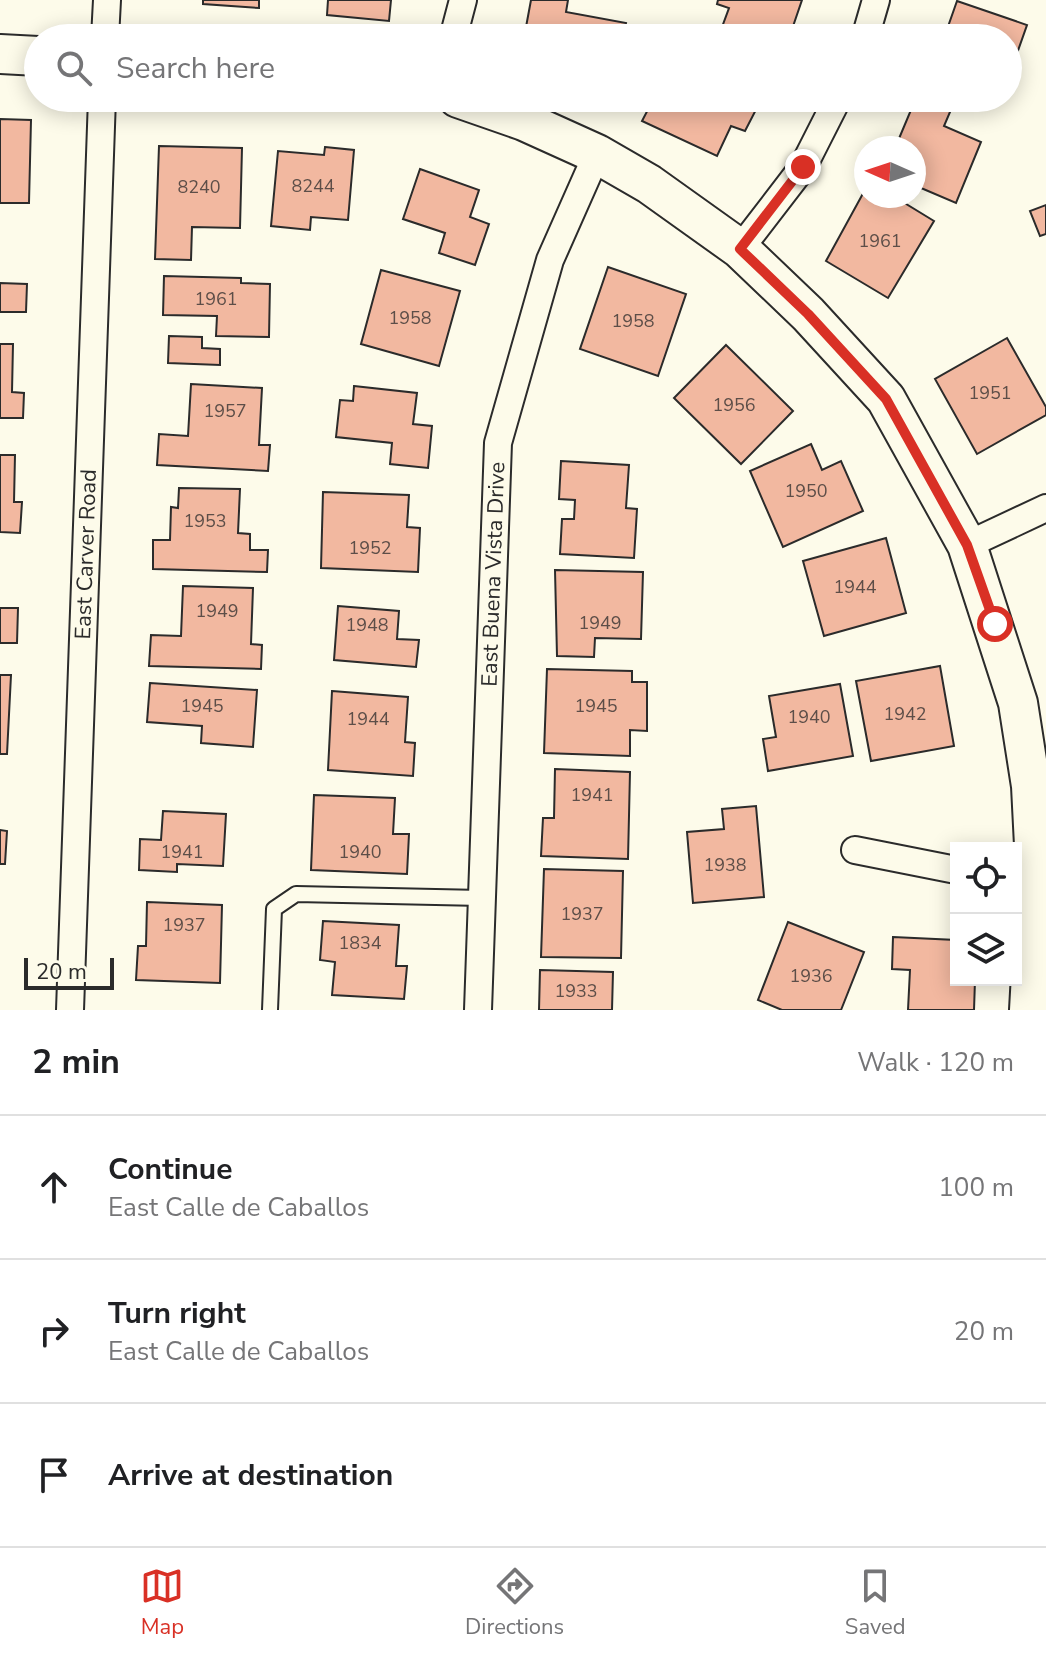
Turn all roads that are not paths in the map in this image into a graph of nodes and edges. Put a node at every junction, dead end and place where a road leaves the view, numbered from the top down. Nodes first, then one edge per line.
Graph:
1 (107, 0) edge
2 (463, 0) edge
3 (876, 0) edge
4 (106, 24) edge
5 (457, 24) edge
6 (869, 24) edge
7 (0, 54) edge
8 (24, 55) edge
9 (102, 112) edge
10 (498, 112) edge
11 (831, 112) edge
12 (597, 154) junction
13 (740, 249) junction
14 (1046, 508) edge
15 (967, 545) junction
16 (855, 850) dead end
17 (950, 869) edge
18 (1033, 884) edge
19 (482, 898) junction
20 (70, 1010) edge
21 (270, 1010) edge
22 (478, 1010) edge
23 (1029, 1010) edge

1 - 4 street
2 - 5 street
3 - 6 street
7 - 8 street
9 - 20 street, East Carver Road
10 - 12 street
11 - 13 street
12 - 13 street
12 - 19 street, East Buena Vista Drive
13 - 15 street
14 - 15 street
15 - 18 street
16 - 17 street
18 - 23 street
19 - 21 lane
19 - 22 street, East Buena Vista Drive

